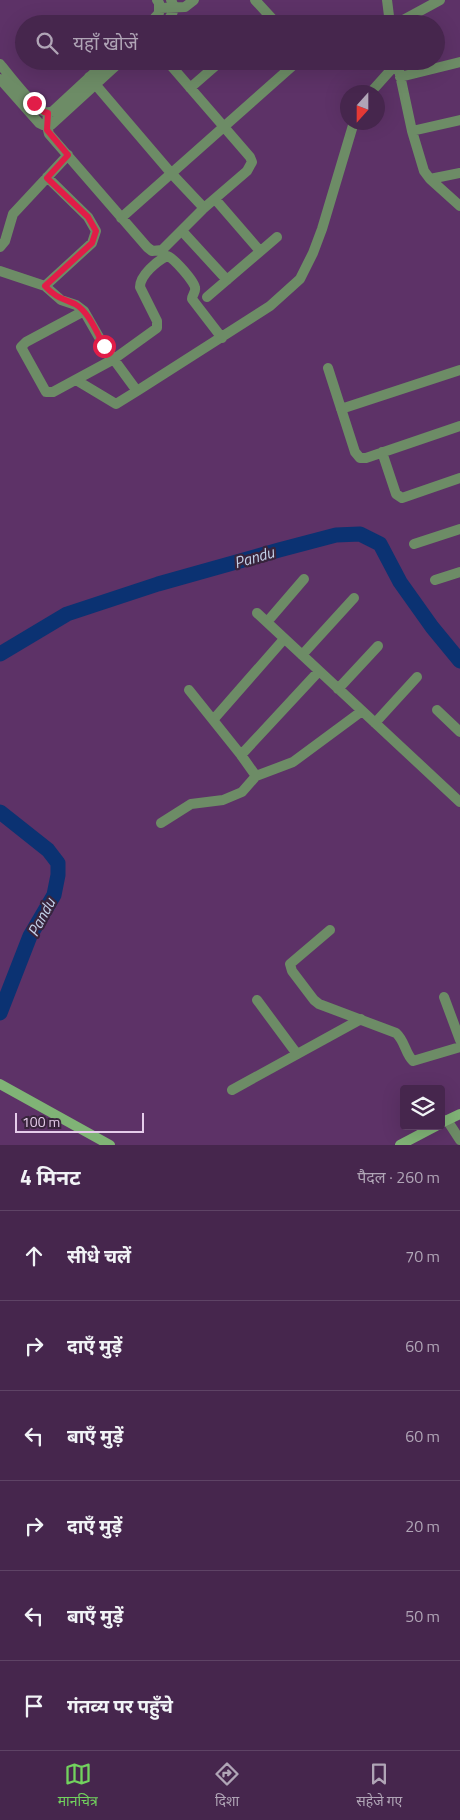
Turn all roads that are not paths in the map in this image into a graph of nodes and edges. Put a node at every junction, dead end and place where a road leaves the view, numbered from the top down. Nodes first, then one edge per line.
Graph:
1 (194, 0) edge
2 (255, 0) edge
3 (387, 0) edge
4 (440, 0) edge
5 (158, 4) edge
6 (172, 4) edge
7 (265, 15) edge
8 (389, 15) edge
9 (412, 15) edge
10 (460, 62) edge
11 (0, 64) edge
12 (445, 66) edge
13 (100, 70) edge
14 (108, 70) edge
15 (174, 70) edge
16 (211, 70) edge
17 (288, 70) edge
18 (390, 70) edge
19 (399, 70) edge
20 (426, 70) edge
21 (400, 76) junction
22 (91, 81) junction
23 (5, 84) edge
24 (377, 85) edge
25 (190, 88) junction
26 (48, 113) junction
27 (460, 120) edge
28 (47, 126) junction
29 (223, 128) junction
30 (352, 130) edge
31 (412, 131) junction
32 (68, 155) junction
33 (171, 173) junction
34 (460, 173) edge
35 (47, 178) junction
36 (430, 180) junction
37 (215, 199) junction
38 (460, 206) edge
39 (204, 208) junction
40 (121, 218) junction
41 (182, 232) junction
42 (277, 236) dead end
43 (0, 247) edge
44 (260, 251) junction
45 (0, 271) edge
46 (227, 280) junction
47 (45, 286) junction
48 (207, 297) dead end
49 (84, 311) junction
50 (222, 338) junction
51 (114, 359) junction
52 (328, 368) dead end
53 (460, 370) edge
54 (76, 380) junction
55 (137, 391) junction
56 (342, 410) junction
57 (459, 430) edge
58 (382, 452) junction
59 (460, 478) edge
60 (460, 529) edge
61 (414, 544) dead end
62 (460, 572) edge
63 (304, 579) dead end
64 (435, 580) dead end
65 (354, 598) dead end
66 (257, 613) dead end
67 (267, 622) junction
68 (284, 639) junction
69 (378, 646) dead end
70 (302, 655) junction
71 (318, 670) junction
72 (416, 677) dead end
73 (338, 689) junction
74 (189, 690) dead end
75 (437, 710) dead end
76 (362, 711) junction
77 (213, 720) junction
78 (375, 723) junction
79 (460, 732) edge
80 (241, 755) junction
81 (256, 776) junction
82 (460, 802) edge
83 (161, 823) dead end
84 (330, 930) dead end
85 (444, 997) dead end
86 (257, 1000) dead end
87 (361, 1019) junction
88 (460, 1040) edge
89 (460, 1047) edge
90 (297, 1054) junction
91 (0, 1084) edge
92 (232, 1090) dead end
93 (460, 1114) edge
94 (445, 1122) edge
95 (445, 1123) edge
96 (428, 1130) edge
97 (460, 1140) edge
98 (110, 1145) edge
99 (400, 1145) edge

1 - 6 street
2 - 7 street
3 - 8 street
4 - 9 street
5 - 6 street
10 - 12 street
11 - 23 street
13 - 22 street
14 - 22 street
15 - 25 street
16 - 25 street
17 - 29 street
18 - 24 street
19 - 21 street
20 - 21 street
21 - 31 street
22 - 26 street
22 - 28 street
22 - 33 street
23 - 26 street
23 - 28 street
25 - 29 street
26 - 28 street
27 - 31 street
28 - 32 street
29 - 33 street
29 - 37 street
30 - 50 street
31 - 36 street
32 - 35 street
32 - 40 street
33 - 39 street
33 - 40 street
34 - 36 street
35 - 43 street
35 - 47 street
36 - 38 street
37 - 39 street
37 - 44 street
39 - 41 street
40 - 41 street
41 - 46 street
42 - 44 street
44 - 46 street
45 - 47 street
46 - 48 street
47 - 49 street
49 - 51 street
49 - 54 street
50 - 51 street
50 - 55 street
51 - 54 street
51 - 55 street
52 - 56 street
53 - 56 street
54 - 55 street
56 - 58 street
57 - 58 street
58 - 59 street
60 - 61 street
62 - 64 street
63 - 67 street
65 - 70 street
66 - 67 street
67 - 68 street
68 - 70 street
68 - 77 street
69 - 73 street
70 - 71 street
71 - 73 street
71 - 80 street
72 - 78 street
73 - 76 street
74 - 77 street
75 - 79 street
76 - 78 street
76 - 81 street
77 - 80 street
78 - 82 street
80 - 81 street
81 - 83 street
84 - 87 street
85 - 88 street
86 - 90 street
87 - 89 street
87 - 90 street
90 - 92 street
91 - 98 street
93 - 94 street
95 - 97 street
96 - 99 street

